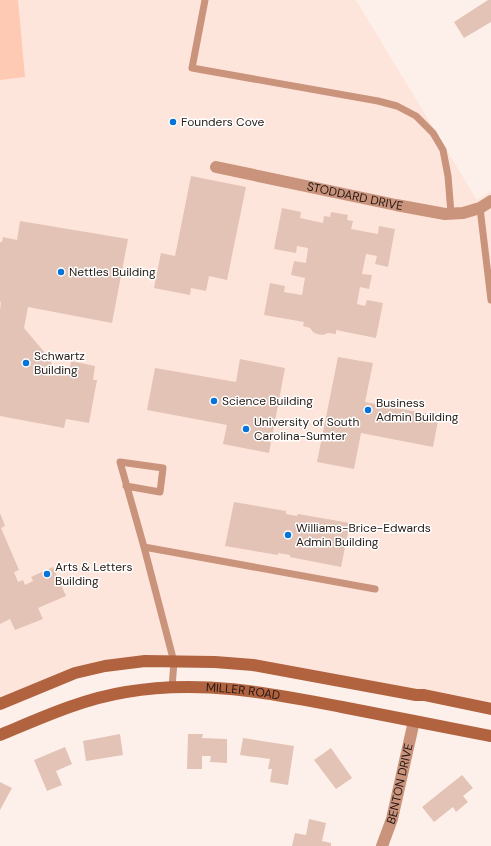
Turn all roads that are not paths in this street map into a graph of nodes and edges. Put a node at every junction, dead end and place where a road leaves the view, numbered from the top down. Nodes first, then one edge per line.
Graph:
1 (205, 0) edge
2 (216, 167) dead end
3 (491, 201) edge
4 (480, 208) junction
5 (451, 214) junction
6 (491, 300) edge
7 (126, 486) junction
8 (144, 547) junction
9 (375, 589) dead end
10 (174, 662) junction
11 (172, 687) junction
12 (0, 704) edge
13 (491, 709) edge
14 (414, 721) junction
15 (0, 735) edge
16 (491, 736) edge
17 (382, 846) edge

1 - 5 lane
2 - 5 street, STODDARD DRIVE
3 - 4 street, STODDARD DRIVE
4 - 5 street, STODDARD DRIVE
4 - 6 lane
7 - 7 lane
7 - 8 lane
8 - 9 lane
8 - 10 lane
10 - 11 lane
10 - 12 street
10 - 13 street
11 - 14 street, MILLER ROAD
11 - 15 street, MILLER ROAD
14 - 16 street, MILLER ROAD
14 - 17 street, BENTON DRIVE

